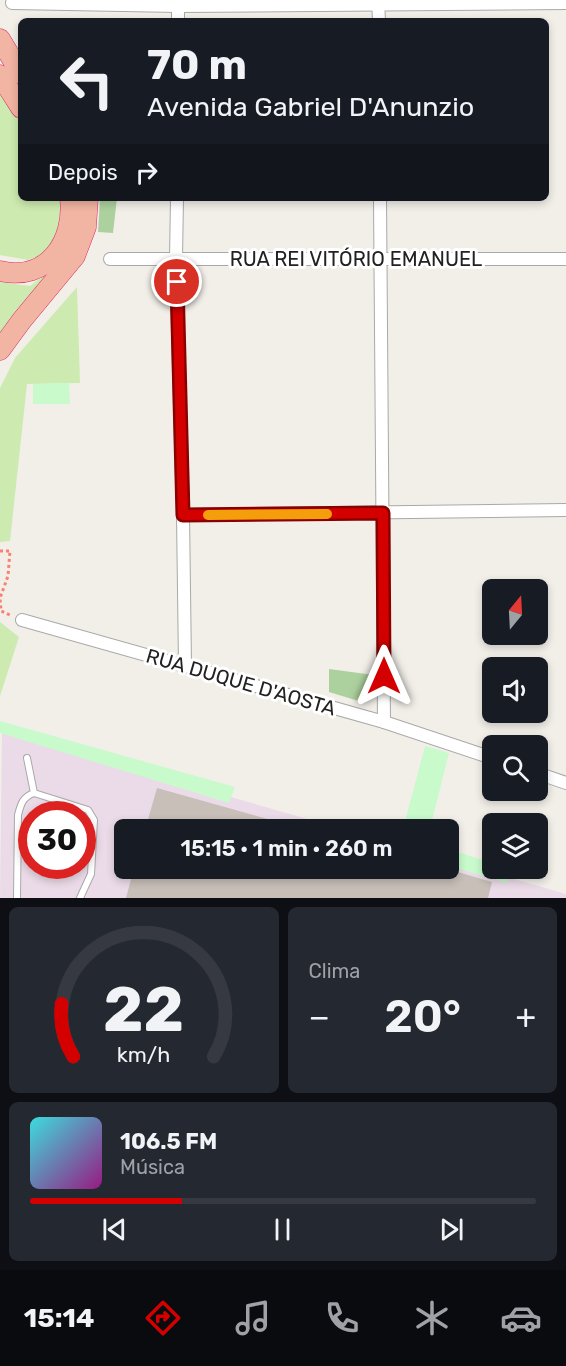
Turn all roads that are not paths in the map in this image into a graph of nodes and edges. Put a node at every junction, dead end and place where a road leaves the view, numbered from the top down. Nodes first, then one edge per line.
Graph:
1 (378, 2) edge
2 (12, 3) dead end
3 (178, 3) edge
4 (566, 3) edge
5 (379, 18) edge
6 (0, 39) edge
7 (18, 69) edge
8 (0, 75) edge
9 (18, 103) edge
10 (70, 201) edge
11 (88, 201) edge
12 (177, 201) edge
13 (380, 201) edge
14 (110, 259) dead end
15 (176, 259) junction
16 (381, 259) junction
17 (566, 259) edge
18 (0, 271) edge
19 (0, 350) edge
20 (566, 510) edge
21 (383, 513) junction
22 (183, 515) junction
23 (22, 620) road end
24 (184, 666) junction
25 (384, 723) junction
26 (482, 755) edge
27 (27, 758) dead end
28 (548, 777) edge
29 (566, 783) edge
30 (34, 793) junction
31 (17, 898) edge
32 (80, 898) edge

1 - 3 street
1 - 4 street
1 - 5 street
2 - 3 street
6 - 7 highway
8 - 9 highway
10 - 18 highway
11 - 19 highway
12 - 15 street
13 - 16 street
14 - 15 street, RUA REI VITÓRIO EMANUEL
15 - 16 street, RUA REI VITÓRIO EMANUEL
15 - 22 street
16 - 17 street, RUA REI VITÓRIO EMANUEL
16 - 21 street
20 - 21 street
21 - 22 street
21 - 25 street
22 - 24 street
23 - 24 street, RUA DUQUE D'AOSTA
24 - 25 street, RUA DUQUE D'AOSTA
25 - 26 street, RUA DUQUE D'AOSTA
27 - 30 lane
28 - 29 street
30 - 31 lane
30 - 32 lane

